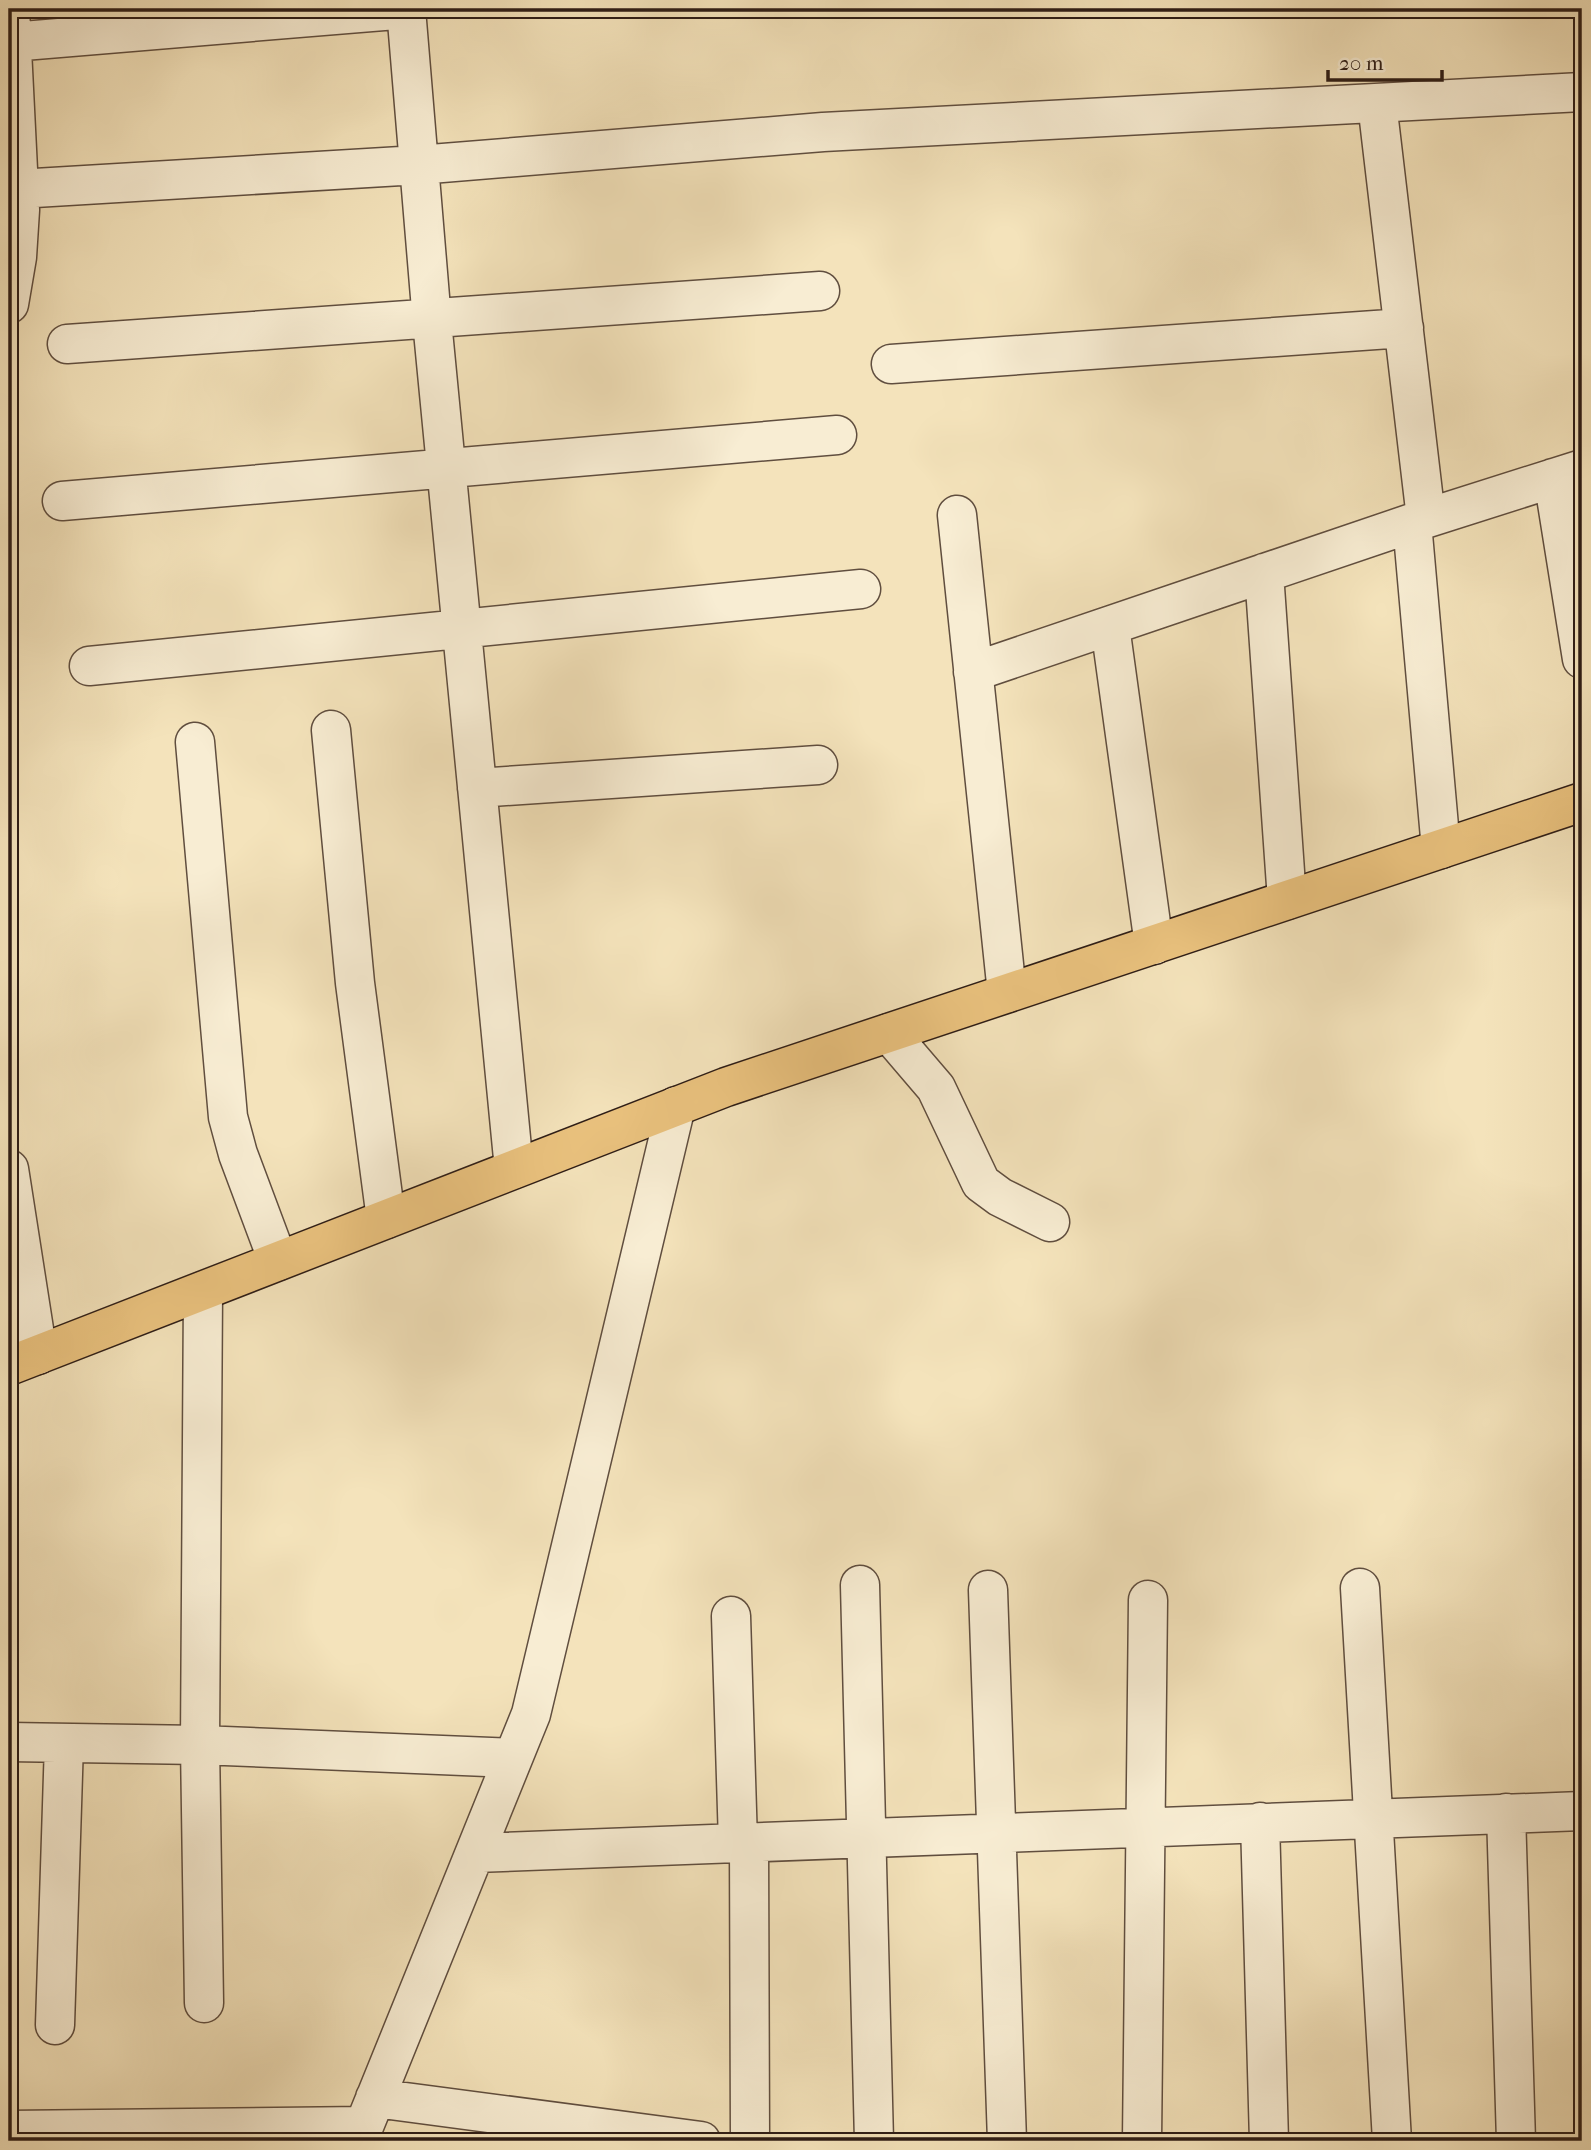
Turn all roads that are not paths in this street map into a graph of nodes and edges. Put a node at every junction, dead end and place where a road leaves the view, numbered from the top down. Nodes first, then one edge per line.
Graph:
1 (407, 9) edge
2 (10, 48) edge
3 (1582, 92) edge
4 (1377, 103) junction
5 (418, 165) junction
6 (18, 189) junction
7 (820, 291) dead end
8 (9, 304) edge
9 (432, 321) junction
10 (1404, 328) junction
11 (67, 344) dead end
12 (891, 364) dead end
13 (837, 435) dead end
14 (446, 468) junction
15 (1568, 473) edge
16 (62, 501) dead end
17 (957, 515) dead end
18 (1419, 520) junction
19 (1264, 573) junction
20 (861, 589) dead end
21 (1110, 626) junction
22 (462, 630) junction
23 (1582, 659) edge
24 (89, 666) dead end
25 (973, 672) junction
26 (331, 730) dead end
27 (195, 742) dead end
28 (818, 765) dead end
29 (477, 788) junction
30 (1582, 802) edge
31 (1441, 849) junction
32 (1287, 900) junction
33 (1154, 945) junction
34 (1007, 993) junction
35 (889, 1033) junction
36 (676, 1106) junction
37 (9, 1169) edge
38 (514, 1169) junction
39 (386, 1219) junction
40 (1050, 1222) dead end
41 (278, 1261) junction
42 (202, 1291) junction
43 (23, 1360) edge
44 (860, 1585) dead end
45 (1360, 1588) dead end
46 (988, 1590) dead end
47 (1148, 1600) dead end
48 (731, 1616) dead end
49 (9, 1742) edge
50 (64, 1743) junction
51 (200, 1745) junction
52 (513, 1758) junction
53 (1582, 1811) edge
54 (1506, 1813) junction
55 (1373, 1818) junction
56 (1260, 1822) junction
57 (1146, 1827) junction
58 (998, 1833) junction
59 (867, 1839) junction
60 (743, 1843) junction
61 (475, 1853) junction
62 (204, 2003) dead end
63 (55, 2025) dead end
64 (366, 2122) edge
65 (9, 2130) edge
66 (131, 2135) edge
67 (701, 2141) edge
68 (750, 2141) edge
69 (874, 2141) edge
70 (1007, 2141) edge
71 (1142, 2141) edge
72 (1269, 2141) edge
73 (1392, 2141) edge
74 (1516, 2141) edge

1 - 2 street
1 - 5 street
2 - 6 street
3 - 4 street
4 - 5 street
4 - 10 street
5 - 6 street
5 - 9 street
6 - 8 street
7 - 9 street
9 - 11 street
9 - 14 street
10 - 12 street
10 - 18 street
13 - 14 street
14 - 16 street
14 - 22 street
15 - 18 street
15 - 23 street
17 - 25 street
18 - 19 street
18 - 31 street
19 - 21 street
19 - 32 street
20 - 22 street
21 - 25 street
21 - 33 street
22 - 24 street
22 - 29 street
25 - 34 street
26 - 39 street
27 - 41 street
28 - 29 street
29 - 38 street
30 - 31 main road
31 - 32 main road
32 - 33 main road
33 - 34 main road
34 - 35 main road
35 - 36 main road
35 - 40 street
36 - 38 main road
36 - 52 street
37 - 43 street
38 - 39 main road
39 - 41 main road
41 - 42 main road
42 - 43 main road
42 - 51 street
44 - 59 street
45 - 55 street
46 - 58 street
47 - 57 street
48 - 60 street
49 - 50 street
50 - 51 street
50 - 63 street
51 - 52 street
51 - 62 street
52 - 61 street
53 - 54 street
54 - 55 street
54 - 74 street
55 - 56 street
55 - 73 street
56 - 57 street
56 - 72 street
57 - 58 street
57 - 71 street
58 - 59 street
58 - 70 street
59 - 60 street
59 - 69 street
60 - 61 street
60 - 68 street
61 - 64 street
64 - 66 street
64 - 67 street
65 - 66 street

